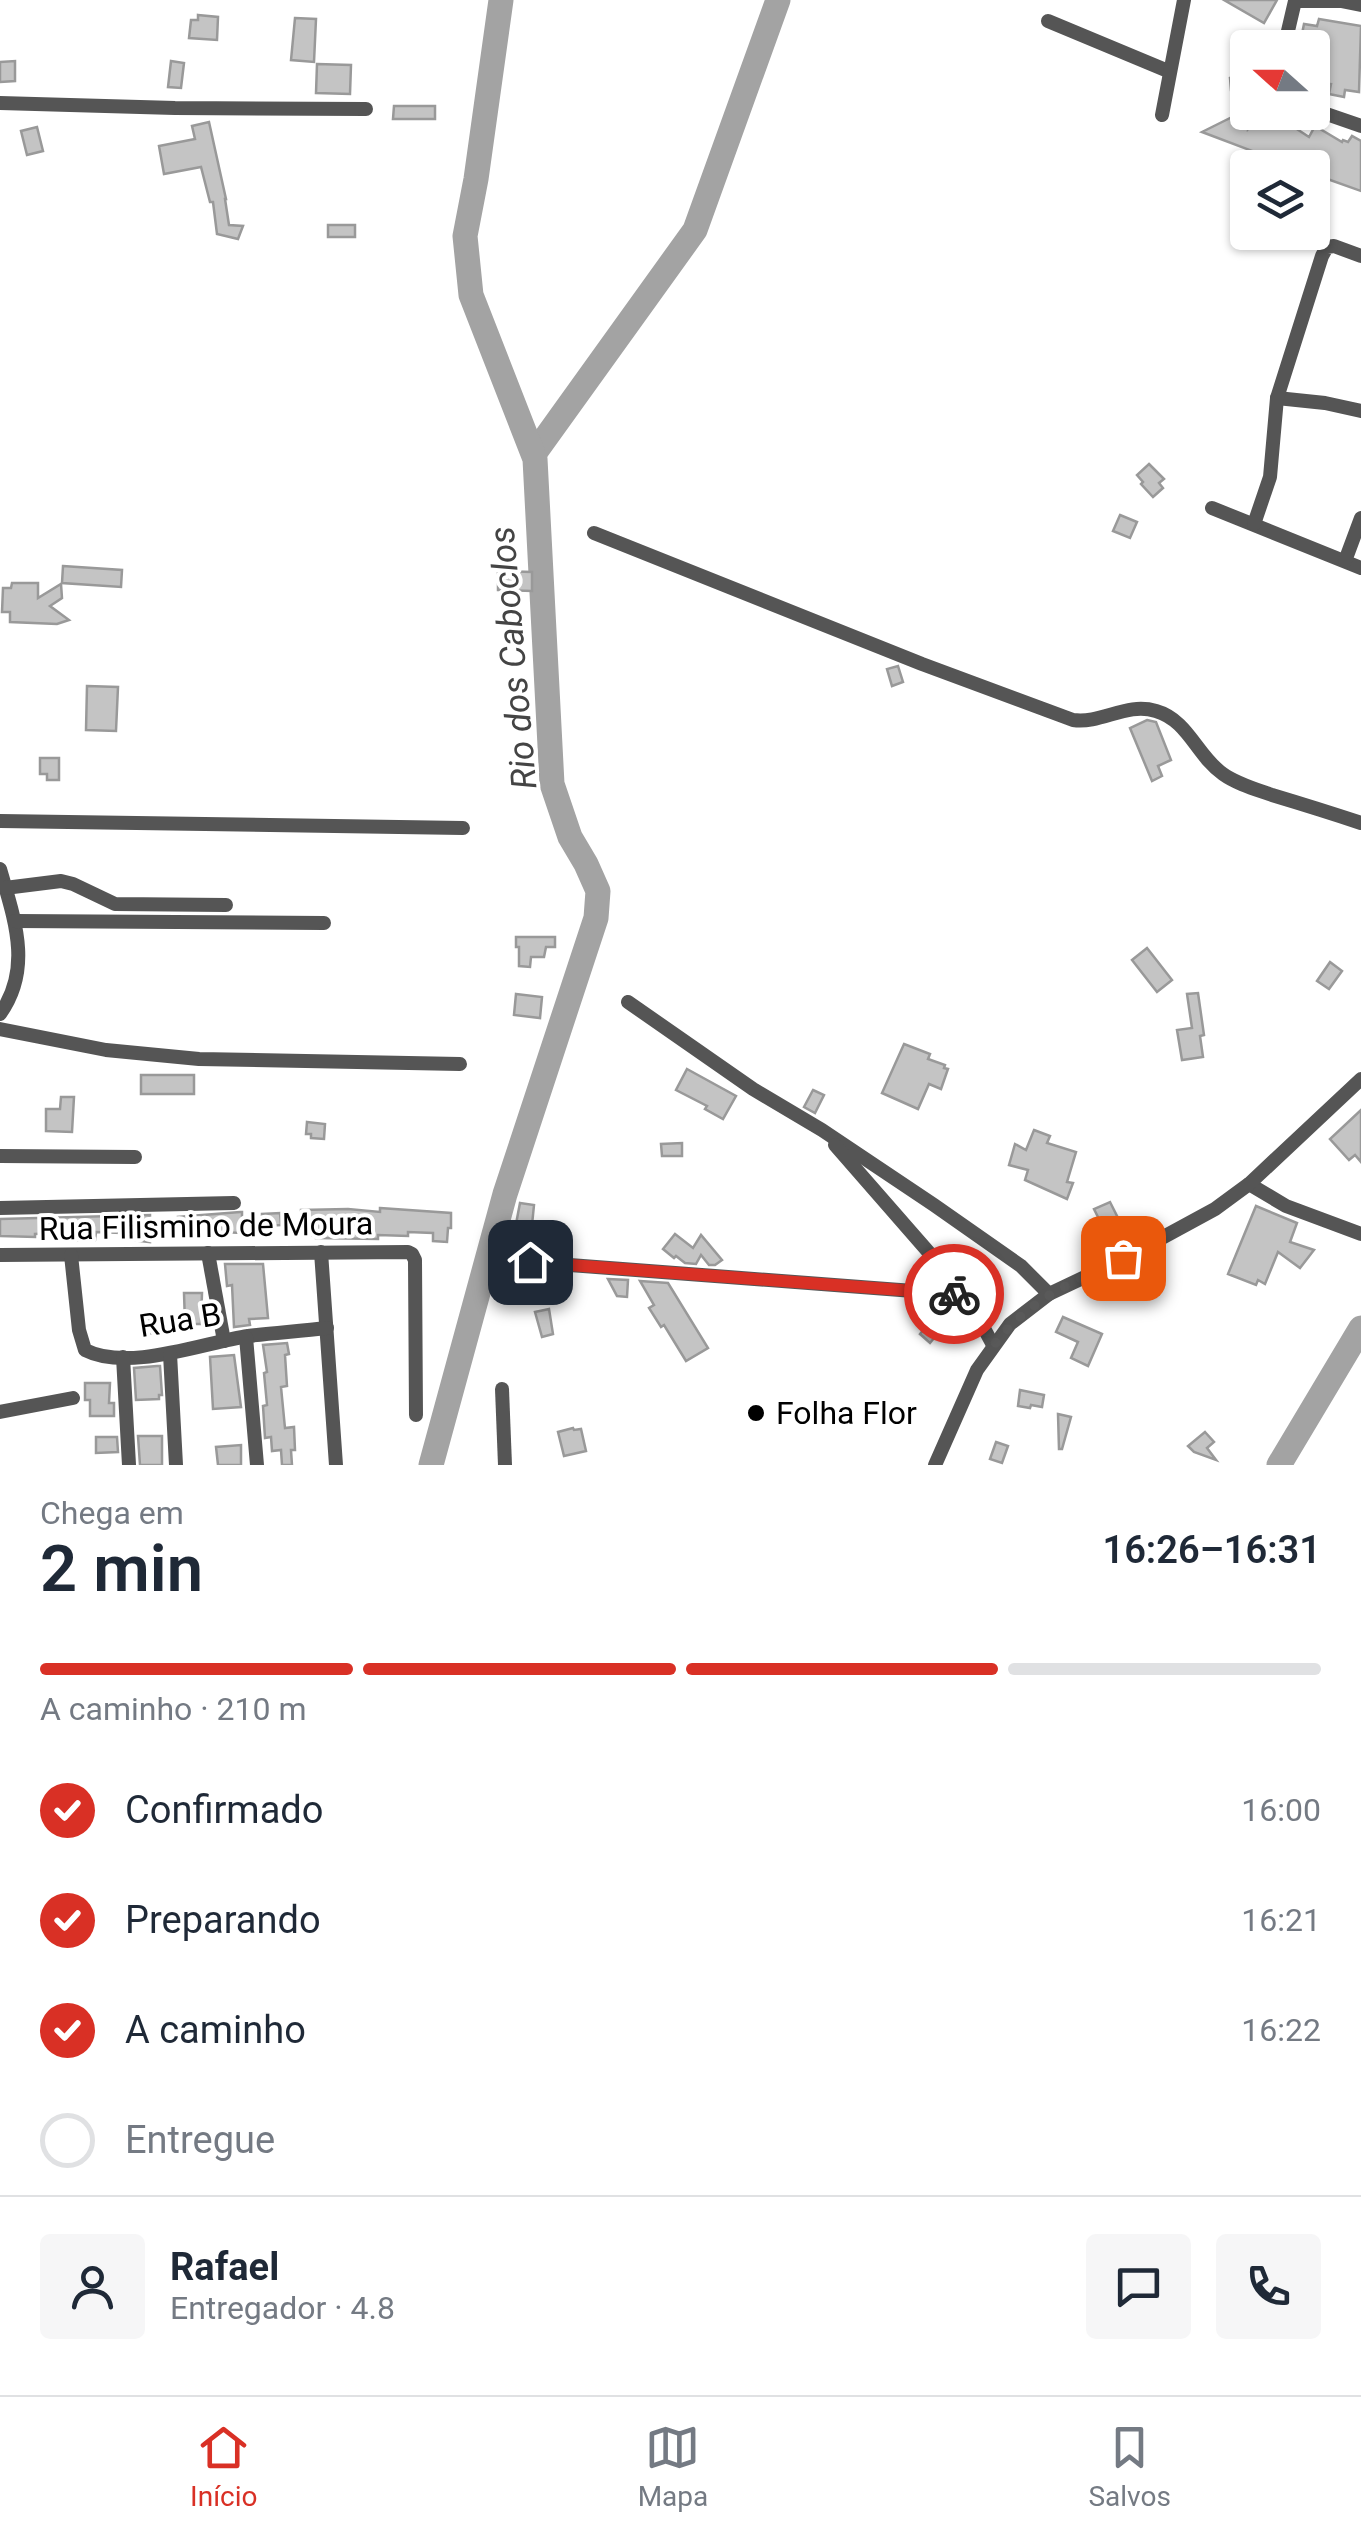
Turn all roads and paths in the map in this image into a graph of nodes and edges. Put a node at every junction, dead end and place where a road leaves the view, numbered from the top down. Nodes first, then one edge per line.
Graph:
1 (1184, 0) edge
2 (1294, 1) edge
3 (1361, 5) edge
4 (1048, 21) dead end
5 (1288, 30) edge
6 (1168, 71) junction
7 (0, 103) edge
8 (366, 109) dead end
9 (1162, 115) dead end
10 (1330, 115) edge
11 (1361, 126) edge
12 (1361, 256) edge
13 (1276, 398) junction
14 (1361, 410) edge
15 (1212, 508) dead end
16 (1361, 518) edge
17 (1254, 524) junction
18 (594, 533) dead end
19 (1344, 562) junction
20 (1361, 568) edge
21 (0, 821) edge
22 (1361, 823) edge
23 (463, 828) dead end
24 (0, 869) edge
25 (5, 888) junction
26 (226, 904) dead end
27 (14, 922) junction
28 (324, 922) dead end
29 (628, 1002) dead end
30 (2, 1008) edge
31 (0, 1029) edge
32 (460, 1064) dead end
33 (1361, 1080) edge
34 (822, 1130) junction
35 (0, 1156) edge
36 (135, 1157) dead end
37 (1248, 1184) junction
38 (234, 1204) dead end
39 (0, 1208) edge
40 (1361, 1234) edge
41 (208, 1252) junction
42 (321, 1252) junction
43 (0, 1255) edge
44 (71, 1255) junction
45 (530, 1262) dead end
46 (1049, 1294) junction
47 (966, 1295) junction
48 (327, 1328) junction
49 (246, 1336) junction
50 (224, 1341) junction
51 (994, 1345) junction
52 (170, 1354) junction
53 (123, 1357) junction
54 (502, 1390) dead end
55 (73, 1398) dead end
56 (0, 1412) edge
57 (416, 1415) dead end
58 (129, 1465) edge
59 (176, 1465) edge
60 (257, 1465) edge
61 (336, 1465) edge
62 (505, 1465) edge
63 (935, 1465) edge

1 - 6 street
2 - 3 street
2 - 5 street
4 - 6 street
6 - 9 street
7 - 8 street
10 - 11 street
12 - 13 street
13 - 14 street
13 - 17 street
15 - 17 street
16 - 19 street
17 - 19 street
18 - 22 street
19 - 20 street
21 - 23 street
24 - 25 street
25 - 26 street
25 - 27 street
27 - 28 street
27 - 30 street
29 - 34 street
31 - 32 street
33 - 37 street
34 - 46 street
34 - 47 street
35 - 36 street
37 - 40 street
37 - 46 street
38 - 39 street
41 - 42 street, Rua Filismino de Moura
41 - 44 street, Rua Filismino de Moura
41 - 50 street
42 - 48 street
42 - 57 street, Rua Filismino de Moura
43 - 44 street, Rua Filismino de Moura
44 - 53 street
45 - 47 street
46 - 51 street
47 - 51 street
48 - 49 street, Rua B
48 - 61 street
49 - 50 street, Rua B
49 - 60 street
50 - 52 street, Rua B
51 - 63 street
52 - 53 street, Rua B
52 - 59 street
53 - 58 street
54 - 62 street
55 - 56 street

